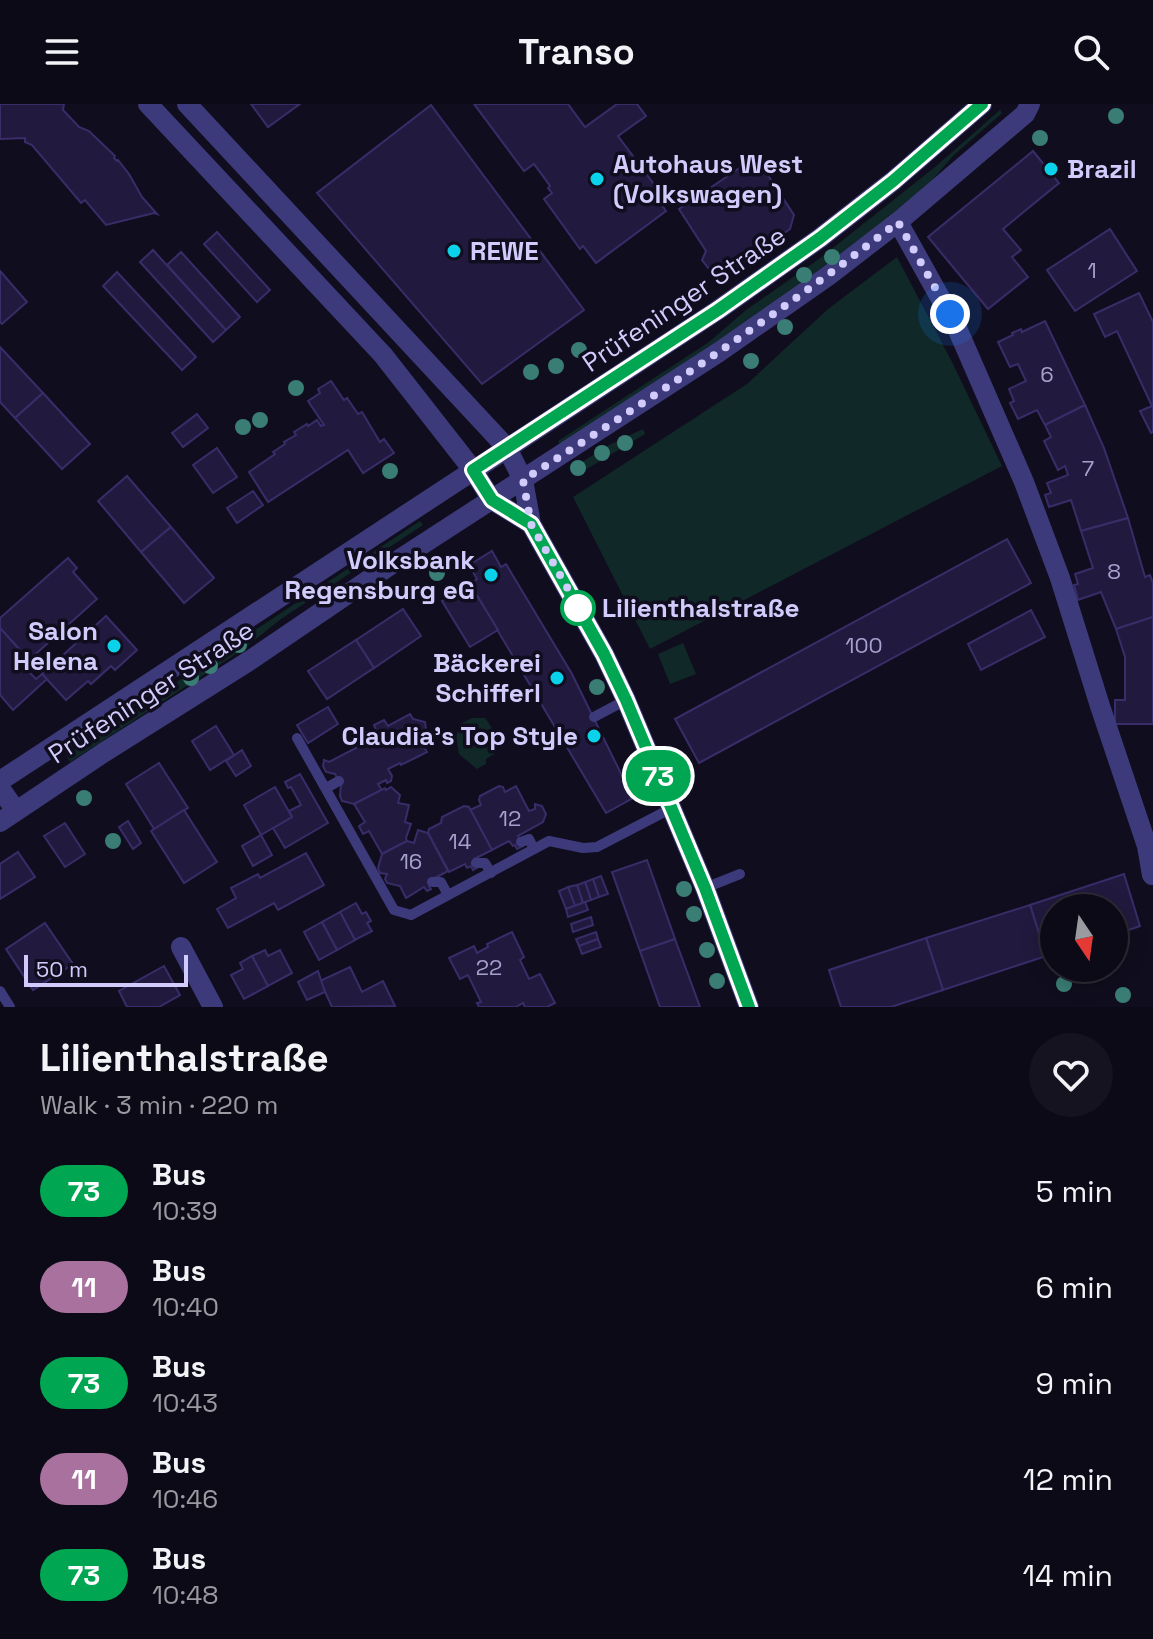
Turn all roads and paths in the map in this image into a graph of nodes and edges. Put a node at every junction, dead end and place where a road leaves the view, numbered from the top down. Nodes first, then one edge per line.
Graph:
1 (148, 104) edge
2 (187, 104) edge
3 (982, 104) edge
4 (1030, 104) edge
5 (898, 222) junction
6 (507, 448) junction
7 (473, 470) junction
8 (523, 480) junction
9 (492, 500) junction
10 (531, 524) junction
11 (626, 700) junction
12 (594, 717) dead end
13 (297, 738) dead end
14 (0, 781) edge
15 (339, 781) dead end
16 (0, 788) edge
17 (326, 788) junction
18 (672, 808) junction
19 (8, 816) edge
20 (521, 842) dead end
21 (534, 849) junction
22 (476, 863) dead end
23 (491, 873) junction
24 (740, 874) dead end
25 (1152, 875) edge
26 (432, 882) dead end
27 (705, 888) junction
28 (448, 895) junction
29 (181, 947) dead end
30 (0, 991) edge
31 (10, 1007) edge
32 (213, 1007) edge
33 (749, 1007) edge

1 - 7 street
2 - 6 street
3 - 6 street, Prüfeninger Straße
4 - 5 street, Prüfeninger Straße
5 - 8 street, Prüfeninger Straße
5 - 25 street
6 - 7 street, Prüfeninger Straße
6 - 8 street
7 - 9 street
7 - 14 street, Prüfeninger Straße
8 - 9 street, Prüfeninger Straße
8 - 10 street
9 - 10 street
9 - 19 street, Prüfeninger Straße
10 - 11 street
11 - 12 lane
11 - 18 street
13 - 17 lane
15 - 17 lane
16 - 19 street
17 - 28 lane
18 - 21 lane
18 - 27 street
20 - 21 lane
21 - 23 lane
22 - 23 lane
23 - 28 lane
24 - 27 lane
26 - 28 lane
27 - 33 street
29 - 32 street
30 - 31 lane

